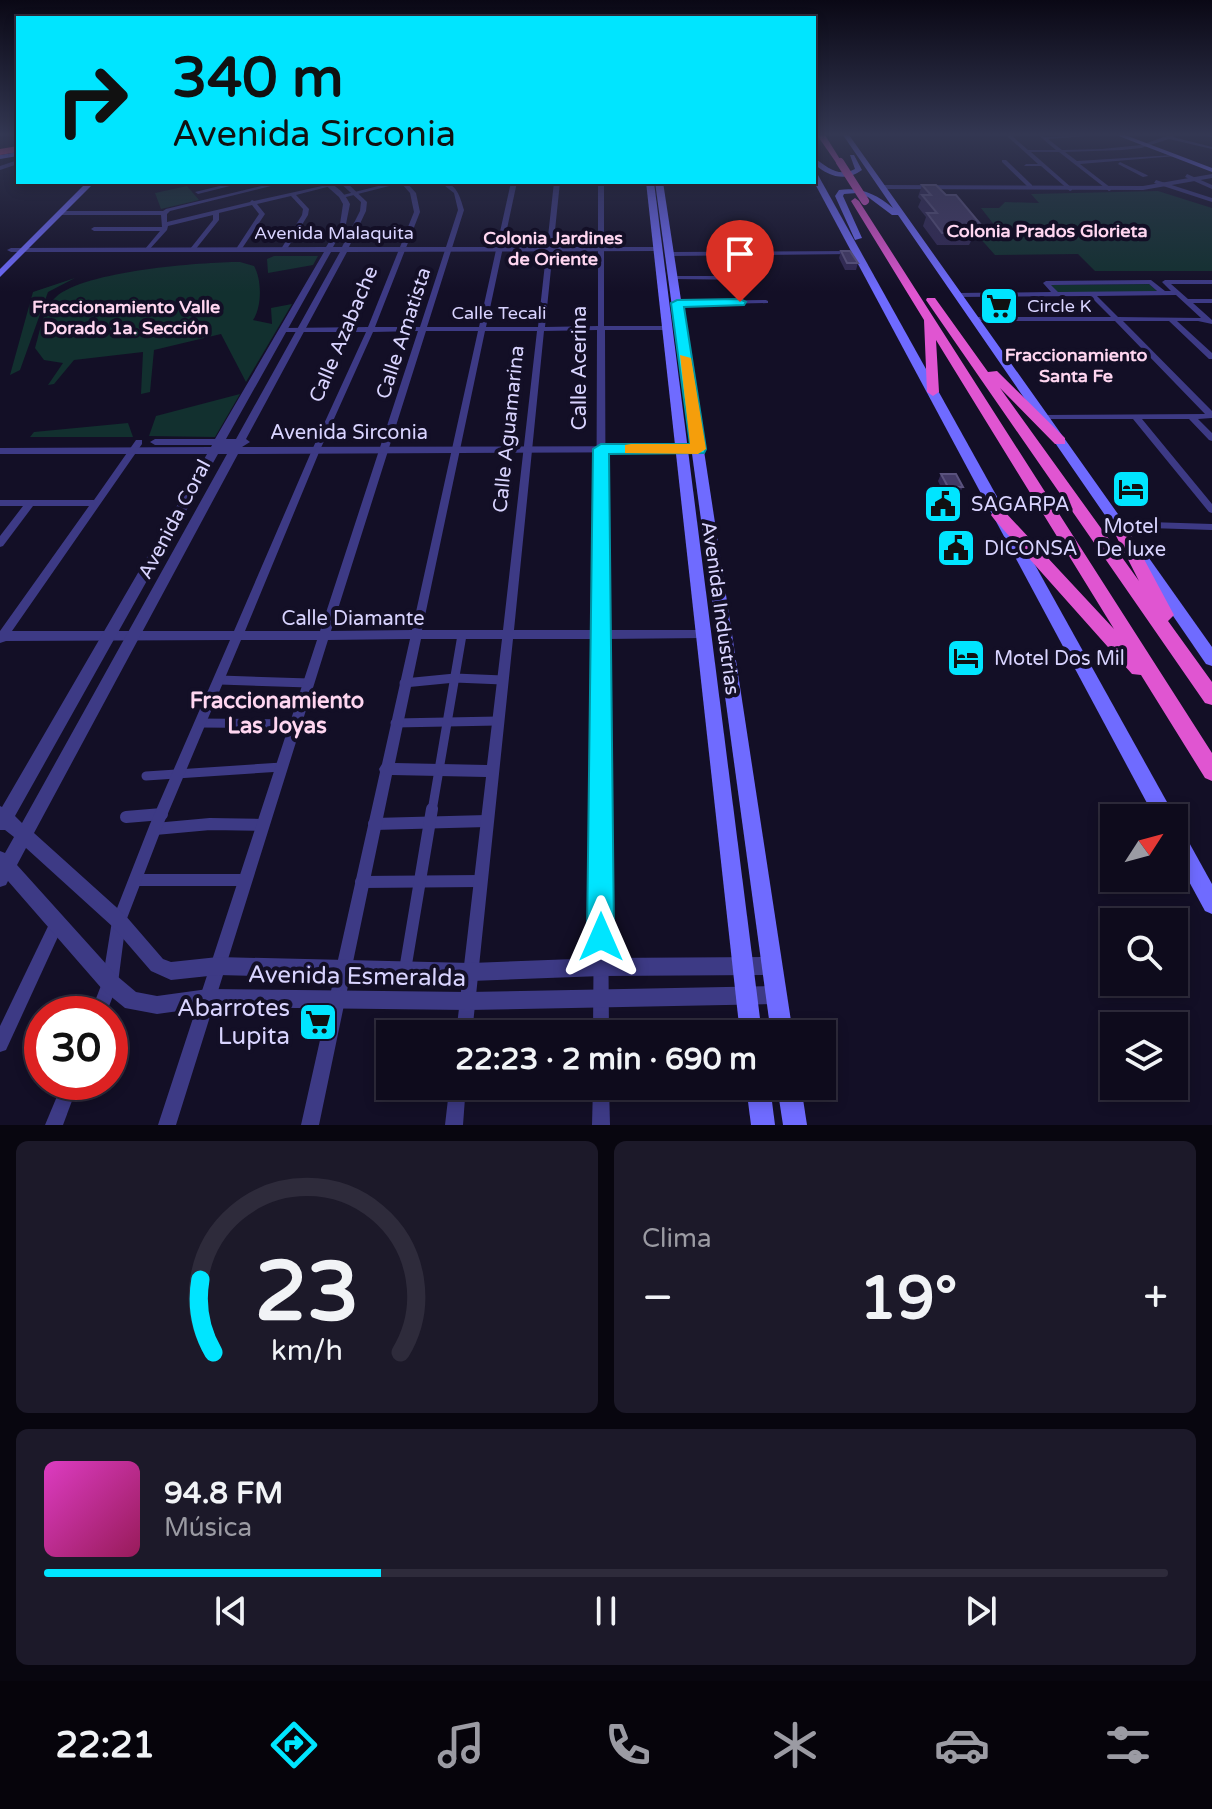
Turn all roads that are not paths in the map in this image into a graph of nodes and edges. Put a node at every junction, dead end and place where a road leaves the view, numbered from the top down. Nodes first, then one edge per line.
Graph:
1 (77, 188) edge
2 (86, 188) edge
3 (218, 188) edge
4 (261, 188) edge
5 (315, 188) edge
6 (331, 188) edge
7 (349, 188) edge
8 (378, 188) edge
9 (407, 188) edge
10 (450, 188) edge
11 (513, 188) edge
12 (556, 188) edge
13 (601, 188) edge
14 (650, 188) edge
15 (651, 188) edge
16 (820, 188) edge
17 (852, 188) edge
18 (884, 188) edge
19 (887, 188) junction
20 (999, 188) edge
21 (1088, 188) edge
22 (1108, 188) junction
23 (1112, 188) edge
24 (1118, 188) edge
25 (1173, 188) edge
26 (198, 192) dead end
27 (242, 192) junction
28 (355, 193) junction
29 (292, 194) junction
30 (342, 196) junction
31 (1212, 200) edge
32 (860, 201) junction
33 (253, 204) junction
34 (166, 211) junction
35 (61, 213) junction
36 (216, 213) junction
37 (908, 223) junction
38 (166, 227) junction
39 (94, 229) dead end
40 (601, 246) junction
41 (656, 246) junction
42 (150, 247) junction
43 (194, 247) junction
44 (241, 247) junction
45 (285, 247) junction
46 (330, 247) junction
47 (346, 247) junction
48 (404, 247) junction
49 (450, 247) junction
50 (501, 247) junction
51 (550, 247) junction
52 (20, 248) junction
53 (855, 251) junction
54 (671, 254) junction
55 (0, 262) edge
56 (0, 274) edge
57 (674, 278) junction
58 (756, 278) dead end
59 (328, 280) junction
60 (312, 281) junction
61 (1212, 282) edge
62 (1163, 293) junction
63 (1177, 293) junction
64 (1056, 294) junction
65 (1092, 294) junction
66 (958, 295) junction
67 (1187, 301) junction
68 (1212, 301) edge
69 (766, 302) dead end
70 (677, 303) junction
71 (929, 315) junction
72 (975, 319) junction
73 (1171, 319) junction
74 (1119, 321) junction
75 (1211, 323) edge
76 (541, 328) junction
77 (601, 328) junction
78 (666, 328) junction
79 (371, 329) junction
80 (423, 329) junction
81 (482, 329) junction
82 (284, 330) junction
83 (300, 330) junction
84 (964, 348) junction
85 (1212, 357) edge
86 (933, 392) junction
87 (1135, 416) junction
88 (1191, 416) junction
89 (1212, 416) edge
90 (1043, 417) junction
91 (1212, 438) edge
92 (1060, 441) junction
93 (0, 443) edge
94 (690, 445) junction
95 (137, 446) junction
96 (216, 446) junction
97 (236, 446) junction
98 (318, 446) junction
99 (385, 446) junction
100 (456, 446) junction
101 (528, 446) junction
102 (601, 446) junction
103 (0, 451) edge
104 (31, 502) junction
105 (0, 503) edge
106 (97, 503) junction
107 (1212, 510) edge
108 (999, 515) junction
109 (1118, 524) junction
110 (1212, 527) edge
111 (0, 543) edge
112 (601, 634) junction
113 (704, 634) junction
114 (414, 635) junction
115 (462, 635) junction
116 (508, 635) junction
117 (324, 636) junction
118 (135, 637) junction
119 (239, 637) junction
120 (1, 638) edge
121 (109, 638) junction
122 (1212, 659) edge
123 (1194, 669) junction
124 (455, 678) junction
125 (220, 680) junction
126 (503, 680) junction
127 (309, 683) junction
128 (404, 683) junction
129 (1165, 697) junction
130 (1212, 697) edge
131 (498, 721) junction
132 (200, 723) junction
133 (395, 723) junction
134 (447, 723) junction
135 (296, 724) junction
136 (282, 767) junction
137 (385, 769) junction
138 (439, 771) junction
139 (493, 771) junction
140 (1212, 771) edge
141 (180, 773) junction
142 (146, 776) dead end
143 (1157, 804) edge
144 (162, 814) junction
145 (126, 817) dead end
146 (2, 820) edge
147 (487, 821) junction
148 (430, 823) junction
149 (374, 824) junction
150 (263, 825) junction
151 (155, 829) junction
152 (25, 834) junction
153 (1188, 860) edge
154 (3, 868) edge
155 (135, 880) junction
156 (246, 880) junction
157 (481, 881) junction
158 (361, 882) junction
159 (419, 884) junction
160 (1212, 904) edge
161 (119, 921) junction
162 (57, 922) junction
163 (218, 966) junction
164 (743, 966) junction
165 (772, 966) junction
166 (601, 967) junction
167 (343, 969) junction
168 (405, 970) junction
169 (471, 972) junction
170 (110, 983) junction
171 (776, 995) junction
172 (105, 996) edge
173 (746, 996) junction
174 (208, 998) junction
175 (601, 998) junction
176 (336, 1000) junction
177 (468, 1001) junction
178 (466, 1020) edge
179 (601, 1020) edge
180 (749, 1020) edge
181 (780, 1020) edge
182 (0, 1044) edge
183 (64, 1100) edge
184 (457, 1100) edge
185 (601, 1100) edge
186 (760, 1100) edge
187 (791, 1100) edge
188 (54, 1125) edge
189 (167, 1125) edge
190 (310, 1125) edge
191 (454, 1125) edge
192 (601, 1125) edge
193 (763, 1125) edge
194 (795, 1125) edge

1 - 52 main road
2 - 35 main road
3 - 26 street
4 - 27 street
5 - 29 street
6 - 30 street
7 - 28 street
8 - 28 street
9 - 48 street, Calle Azabache
10 - 49 street, Calle Amatista
11 - 50 street
12 - 51 street, Calle Aguamarina
13 - 40 street, Calle Acerina
14 - 41 main road, Avenida Industrias
15 - 54 main road, Avenida Industrias
16 - 53 main road
17 - 32 highway, bridge
18 - 19 main road
19 - 20 street
19 - 37 main road
21 - 22 street
22 - 23 street
22 - 24 street
25 - 31 street
27 - 33 street
27 - 34 street
28 - 30 street
28 - 47 street, Avenida Coral
29 - 33 street
29 - 45 street
30 - 46 street, Avenida Coral
32 - 71 highway
32 - 84 highway
33 - 36 street
33 - 44 street
34 - 35 street
34 - 38 street
35 - 52 main road
36 - 38 street
36 - 43 street
37 - 53 main road
37 - 66 main road
38 - 39 street
38 - 42 street
40 - 41 street, Avenida Malaquita
40 - 51 street, Avenida Malaquita
40 - 77 street, Calle Acerina
41 - 78 main road, Avenida Industrias
42 - 43 street, Avenida Malaquita
42 - 52 street, Avenida Malaquita
43 - 44 street, Avenida Malaquita
44 - 45 street, Avenida Malaquita
45 - 46 street, Avenida Malaquita
46 - 47 street, Avenida Malaquita
46 - 60 street, Avenida Coral
47 - 48 street, Avenida Malaquita
47 - 59 street, Avenida Coral
48 - 49 street, Avenida Malaquita
48 - 79 street, Calle Azabache
49 - 50 street, Avenida Malaquita
49 - 80 street, Calle Amatista
50 - 51 street, Avenida Malaquita
50 - 81 street
51 - 76 street, Calle Aguamarina
52 - 55 main road
52 - 56 main road
53 - 54 street
53 - 86 main road
54 - 57 main road, Avenida Industrias
57 - 58 street
57 - 70 main road, Avenida Industrias
59 - 60 street
59 - 83 street, Avenida Coral
60 - 82 street, Avenida Coral
61 - 63 street
62 - 63 street
62 - 64 street
62 - 65 street
63 - 67 street
64 - 65 street
64 - 66 street
65 - 74 street
66 - 72 main road
67 - 68 street
67 - 75 street
69 - 70 street
70 - 94 main road, Avenida Industrias
71 - 86 highway
71 - 129 highway
72 - 74 street
72 - 90 main road
73 - 74 street
73 - 75 street
73 - 85 street
74 - 89 street
76 - 77 street, Calle Tecali
76 - 81 street, Calle Tecali
76 - 101 street, Calle Aguamarina
77 - 78 street, Calle Tecali
77 - 102 street, Calle Acerina
78 - 94 main road, Avenida Industrias
79 - 80 street, Calle Tecali
79 - 83 street, Calle Tecali
79 - 98 street, Calle Azabache
80 - 81 street, Calle Tecali
80 - 99 street, Calle Amatista
81 - 100 street
82 - 83 street, Calle Tecali
82 - 96 street, Avenida Coral
83 - 97 street, Avenida Coral
84 - 92 highway
84 - 123 highway
86 - 108 main road
87 - 88 street
87 - 90 street
87 - 107 street
88 - 89 street
88 - 91 street
90 - 92 main road
92 - 109 main road
93 - 95 street, Avenida Sirconia
94 - 102 street, Avenida Sirconia
94 - 113 main road, Avenida Industrias
94 - 165 main road, Avenida Industrias
95 - 96 street, Avenida Sirconia
95 - 103 street, Avenida Sirconia
95 - 106 street
96 - 97 street, Avenida Sirconia
96 - 121 street, Avenida Coral
97 - 98 street, Avenida Sirconia
97 - 118 street, Avenida Coral
98 - 99 street, Avenida Sirconia
98 - 119 street, Calle Azabache
99 - 100 street, Avenida Sirconia
99 - 117 street, Calle Amatista
100 - 101 street, Avenida Sirconia
100 - 114 street
101 - 102 street, Avenida Sirconia
101 - 116 street, Calle Aguamarina
102 - 112 street, Calle Acerina
104 - 105 street
104 - 106 street
104 - 111 street
106 - 120 street
108 - 129 highway
108 - 143 main road
109 - 110 street
109 - 122 main road
109 - 123 highway
112 - 113 street, Calle Diamante
112 - 116 street, Calle Diamante
112 - 166 street, Calle Acerina
113 - 164 main road, Avenida Industrias
114 - 115 street, Calle Diamante
114 - 117 street, Calle Diamante
114 - 128 street
115 - 116 street, Calle Diamante
115 - 124 street
116 - 126 street, Calle Aguamarina
117 - 119 street, Calle Diamante
117 - 127 street, Calle Amatista
118 - 119 street, Calle Diamante
118 - 121 street, Calle Diamante
118 - 152 street, Avenida Coral
119 - 125 street, Calle Azabache
120 - 121 street, Calle Diamante
121 - 146 street, Avenida Coral
123 - 130 highway
124 - 126 street
124 - 128 street
124 - 134 street
125 - 127 street
125 - 132 street, Calle Azabache
126 - 131 street, Calle Aguamarina
127 - 135 street, Calle Amatista
128 - 133 street
129 - 140 highway
131 - 134 street
131 - 139 street, Calle Aguamarina
132 - 135 street
132 - 141 street, Calle Azabache
133 - 134 street
133 - 137 street
134 - 138 street
135 - 136 street, Calle Amatista
136 - 141 street
136 - 150 street, Calle Amatista
137 - 138 street
137 - 149 street
138 - 139 street
138 - 148 street
139 - 147 street, Calle Aguamarina
141 - 142 street
141 - 144 street, Calle Azabache
144 - 145 street
144 - 151 street, Calle Azabache
146 - 152 street, Avenida Esmeralda
147 - 148 street
147 - 157 street, Calle Aguamarina
148 - 149 street
148 - 159 street
149 - 158 street
150 - 151 street
150 - 156 street, Calle Amatista
151 - 155 street, Calle Azabache
152 - 154 street, Avenida Coral
152 - 161 street, Avenida Esmeralda
153 - 160 main road
154 - 162 street, Avenida Esmeralda
155 - 156 street
155 - 161 street, Calle Azabache
156 - 163 street, Calle Amatista
157 - 159 street
157 - 169 street, Calle Aguamarina
158 - 159 street
158 - 167 street
159 - 168 street
161 - 163 street, Avenida Esmeralda
161 - 170 street, Calle Azabache
162 - 170 street, Avenida Esmeralda
162 - 182 street
163 - 167 street, Avenida Esmeralda
163 - 174 street, Calle Amatista
164 - 165 street, Avenida Esmeralda
164 - 166 street, Avenida Esmeralda
164 - 173 main road, Avenida Industrias
165 - 171 main road, Avenida Industrias
166 - 169 street, Avenida Esmeralda
166 - 175 street, Calle Acerina
167 - 168 street, Avenida Esmeralda
167 - 176 street
168 - 169 street, Avenida Esmeralda
169 - 177 street, Calle Aguamarina
170 - 172 street, Calle Azabache
170 - 174 street, Avenida Esmeralda
171 - 173 street, Avenida Esmeralda
171 - 181 main road, Avenida Industrias
173 - 175 street, Avenida Esmeralda
173 - 180 main road, Avenida Industrias
174 - 176 street, Avenida Esmeralda
174 - 189 street, Calle Amatista
175 - 177 street, Avenida Esmeralda
175 - 179 street, Calle Acerina
176 - 177 street, Avenida Esmeralda
176 - 190 street
177 - 178 street, Calle Aguamarina
183 - 188 street
184 - 191 street
185 - 192 street
186 - 193 main road
187 - 194 main road

